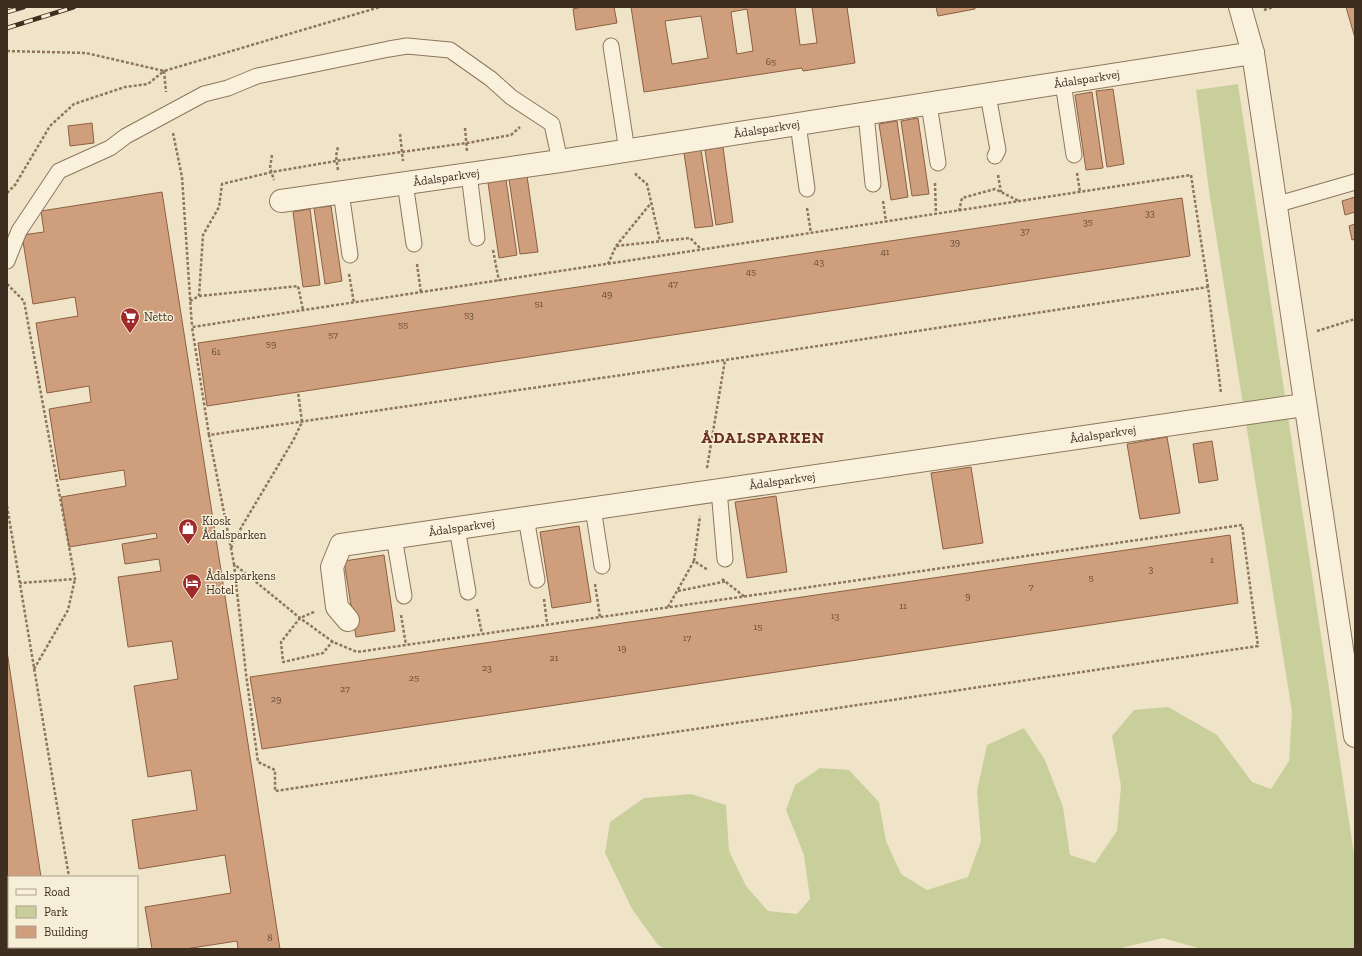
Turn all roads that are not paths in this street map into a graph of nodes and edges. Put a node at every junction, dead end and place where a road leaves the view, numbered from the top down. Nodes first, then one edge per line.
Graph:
1 (1240, 7) edge
2 (611, 46) dead end
3 (1252, 53) junction
4 (1063, 83) junction
5 (988, 95) junction
6 (929, 104) junction
7 (866, 114) junction
8 (798, 124) junction
9 (629, 150) junction
10 (1074, 155) dead end
11 (995, 156) dead end
12 (560, 161) junction
13 (938, 163) road end
14 (469, 174) junction
15 (1355, 182) edge
16 (405, 183) junction
17 (873, 184) dead end
18 (807, 189) road end
19 (341, 192) junction
20 (281, 201) dead end
21 (1275, 205) junction
22 (477, 238) road end
23 (414, 244) road end
24 (350, 256) road end
25 (7, 261) edge
26 (1304, 405) junction
27 (711, 491) junction
28 (593, 508) junction
29 (526, 518) junction
30 (457, 528) junction
31 (394, 537) junction
32 (725, 559) road end
33 (602, 566) road end
34 (537, 580) road end
35 (468, 592) dead end
36 (404, 596) road end
37 (348, 620) road end
38 (1355, 736) edge

1 - 3 street
2 - 9 lane
3 - 4 street, Ådalsparkvej
3 - 21 street
4 - 5 street, Ådalsparkvej
4 - 10 lane
5 - 6 street, Ådalsparkvej
5 - 11 lane
6 - 7 street, Ådalsparkvej
6 - 13 lane
7 - 8 street, Ådalsparkvej
7 - 17 lane
8 - 9 street, Ådalsparkvej
8 - 18 lane
9 - 12 street, Ådalsparkvej
12 - 14 street, Ådalsparkvej
12 - 25 lane
14 - 16 street, Ådalsparkvej
14 - 22 lane
15 - 21 lane
16 - 19 street, Ådalsparkvej
16 - 23 lane
19 - 20 street, Ådalsparkvej
19 - 24 lane
21 - 26 street
26 - 27 street, Ådalsparkvej
26 - 38 street
27 - 28 street, Ådalsparkvej
27 - 32 lane
28 - 29 street, Ådalsparkvej
28 - 33 lane
29 - 30 street, Ådalsparkvej
29 - 34 lane
30 - 31 street, Ådalsparkvej
30 - 35 lane
31 - 36 lane
31 - 37 street, Ådalsparkvej

